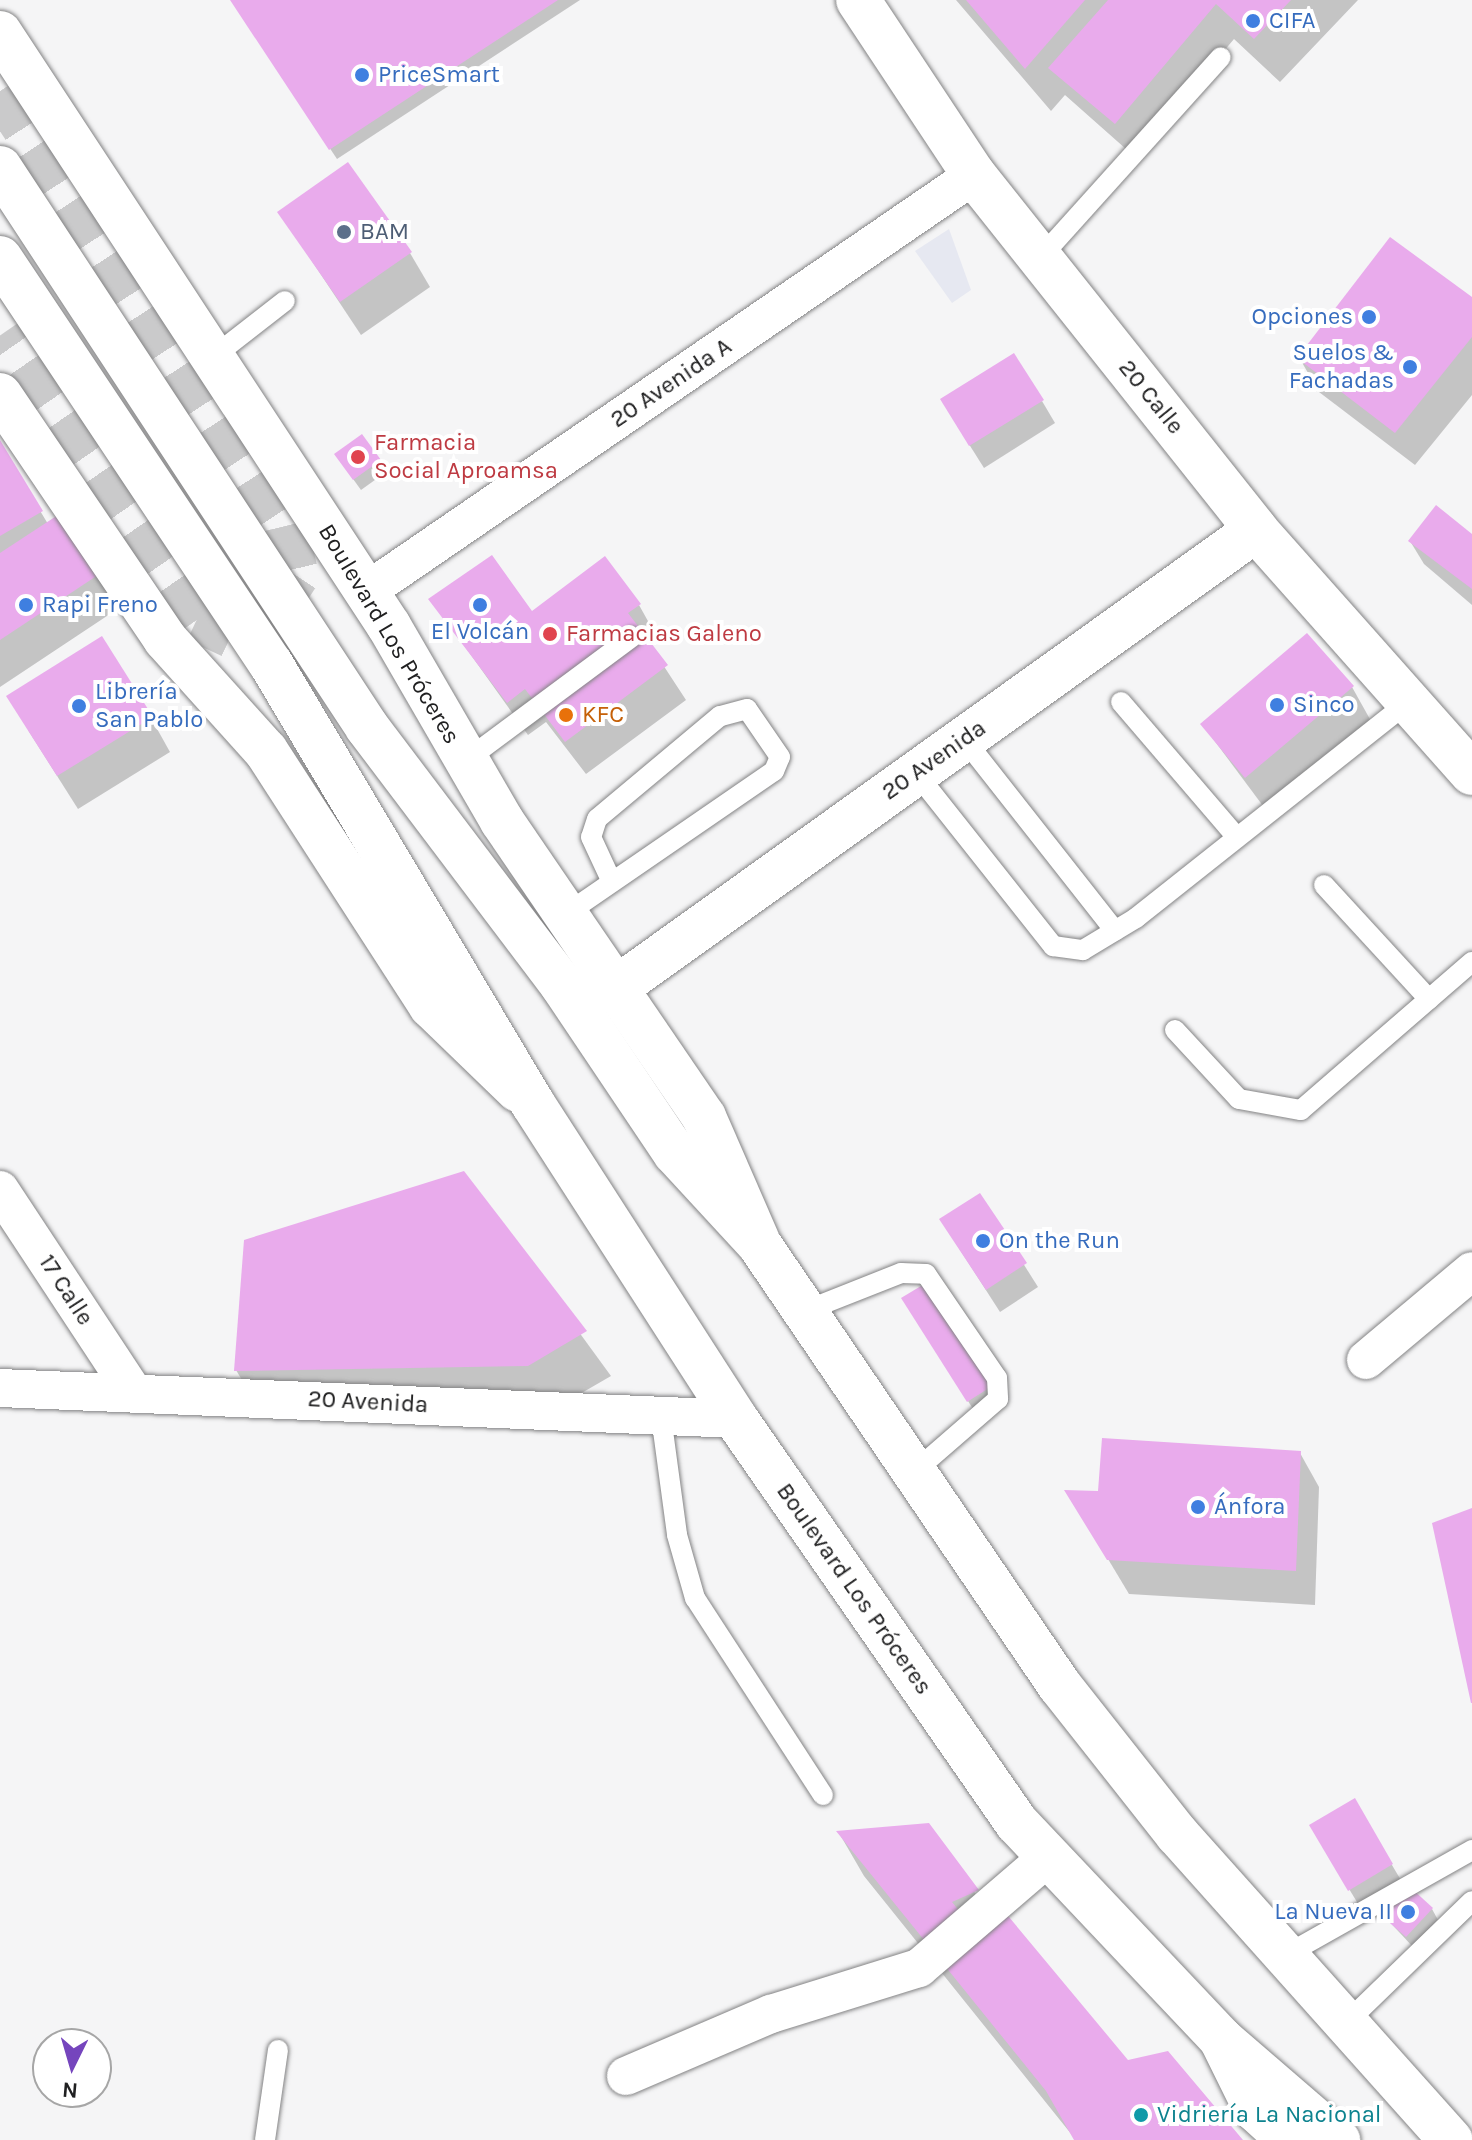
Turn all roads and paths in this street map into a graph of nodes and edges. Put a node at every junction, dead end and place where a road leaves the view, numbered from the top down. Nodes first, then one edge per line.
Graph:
1 (858, 0) edge
2 (0, 33) edge
3 (1221, 57) dead end
4 (0, 168) edge
5 (974, 175) junction
6 (0, 258) edge
7 (1040, 258) junction
8 (285, 301) dead end
9 (213, 357) junction
10 (0, 395) edge
11 (1256, 530) junction
12 (367, 591) junction
13 (632, 637) dead end
14 (1121, 702) dead end
15 (1409, 702) junction
16 (964, 739) junction
17 (465, 761) junction
18 (1469, 762) edge
19 (916, 773) junction
20 (1235, 835) junction
21 (611, 880) junction
22 (1324, 885) dead end
23 (563, 916) junction
24 (1115, 931) junction
25 (1472, 962) edge
26 (612, 991) junction
27 (1429, 999) junction
28 (1175, 1030) dead end
29 (533, 1104) junction
30 (0, 1190) edge
31 (759, 1244) junction
32 (1472, 1271) edge
33 (805, 1311) junction
34 (1366, 1360) dead end
35 (0, 1388) edge
36 (132, 1390) junction
37 (661, 1416) junction
38 (736, 1419) junction
39 (914, 1472) junction
40 (823, 1795) dead end
41 (1472, 1850) edge
42 (1048, 1857) junction
43 (1472, 1901) edge
44 (1284, 1956) junction
45 (1352, 2035) junction
46 (1221, 2039) junction
47 (278, 2050) dead end
48 (626, 2076) dead end
49 (1472, 2134) edge
50 (265, 2140) edge
51 (1289, 2140) edge
52 (1338, 2140) edge
53 (1451, 2140) edge

1 - 5 main road, 20 Calle
2 - 9 main road, Boulevard Los Próceres
3 - 7 lane
4 - 31 main road, Boulevard Los Próceres
5 - 7 main road, 20 Calle
5 - 12 street, 20 Avenida A
6 - 29 main road, Boulevard Los Próceres
7 - 11 main road, 20 Calle
8 - 9 lane
9 - 12 main road, Boulevard Los Próceres
10 - 29 main road, Boulevard Los Próceres
11 - 15 main road, 20 Calle
11 - 16 main road, 20 Avenida
12 - 17 main road, Boulevard Los Próceres
13 - 17 lane
14 - 20 lane
15 - 18 main road, 20 Calle
15 - 20 lane
16 - 19 main road, 20 Avenida
16 - 24 lane
17 - 23 main road, Boulevard Los Próceres
19 - 24 lane
19 - 26 main road, 20 Avenida
20 - 24 lane
21 - 21 lane
21 - 23 lane
22 - 27 lane
23 - 26 main road, Boulevard Los Próceres
25 - 27 lane
26 - 31 main road, Boulevard Los Próceres
27 - 28 lane
29 - 38 main road, Boulevard Los Próceres
30 - 36 street, 17 Calle
31 - 33 main road, Boulevard Los Próceres
32 - 34 street
33 - 39 main road, Boulevard Los Próceres
33 - 39 lane
35 - 36 street, 20 Avenida
36 - 37 street, 20 Avenida
37 - 38 street, 20 Avenida
37 - 40 lane
38 - 42 main road, Boulevard Los Próceres
39 - 44 main road, Boulevard Los Próceres
41 - 44 lane
42 - 46 main road, Boulevard Los Próceres
42 - 48 street
43 - 45 lane
44 - 45 main road, Boulevard Los Próceres
45 - 49 main road, Boulevard Los Próceres
45 - 53 main road, Boulevard Los Próceres
46 - 51 main road, Boulevard Los Próceres
46 - 52 main road, Boulevard Los Próceres
47 - 50 lane

